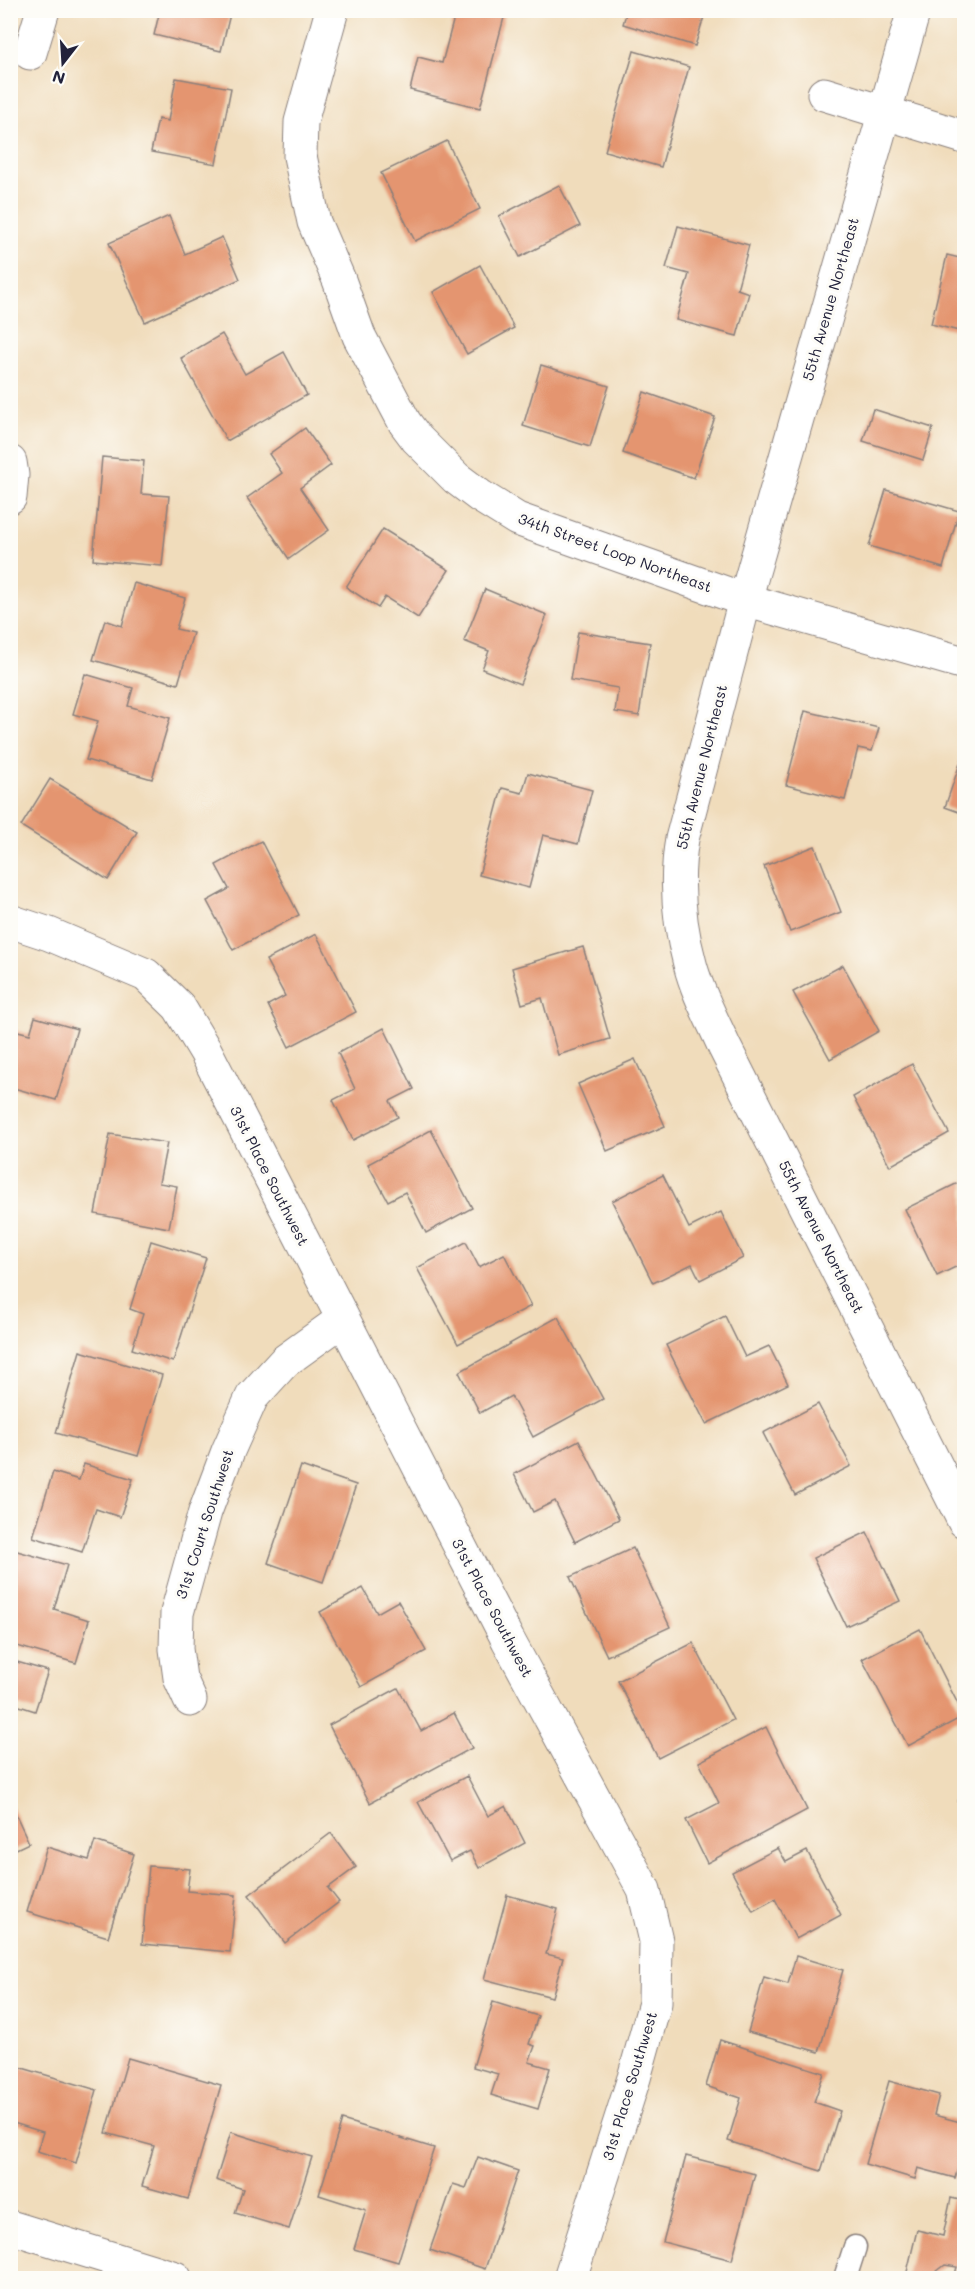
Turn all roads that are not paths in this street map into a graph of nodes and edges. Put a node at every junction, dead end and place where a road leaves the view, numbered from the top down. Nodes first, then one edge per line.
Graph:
1 (43, 10) edge
2 (332, 10) edge
3 (914, 10) edge
4 (30, 53) dead end
5 (824, 94) dead end
6 (883, 112) junction
7 (964, 138) edge
8 (10, 462) edge
9 (10, 496) edge
10 (745, 600) junction
11 (964, 663) edge
12 (10, 921) edge
13 (342, 1320) junction
14 (964, 1521) edge
15 (190, 1700) dead end
16 (10, 2227) edge
17 (855, 2247) dead end
18 (175, 2278) edge
19 (570, 2278) edge
20 (845, 2278) edge

1 - 4 street
2 - 10 street, 34th Street Loop Northeast
3 - 6 street, 55th Avenue Northeast
5 - 6 street
6 - 7 street
6 - 10 street, 55th Avenue Northeast
8 - 9 street
10 - 11 street, 34th Street Loop Northeast
10 - 14 street, 55th Avenue Northeast
12 - 13 street, 31st Place Southwest
13 - 15 street, 31st Court Southwest
13 - 19 street, 31st Place Southwest
16 - 18 street
17 - 20 lane

